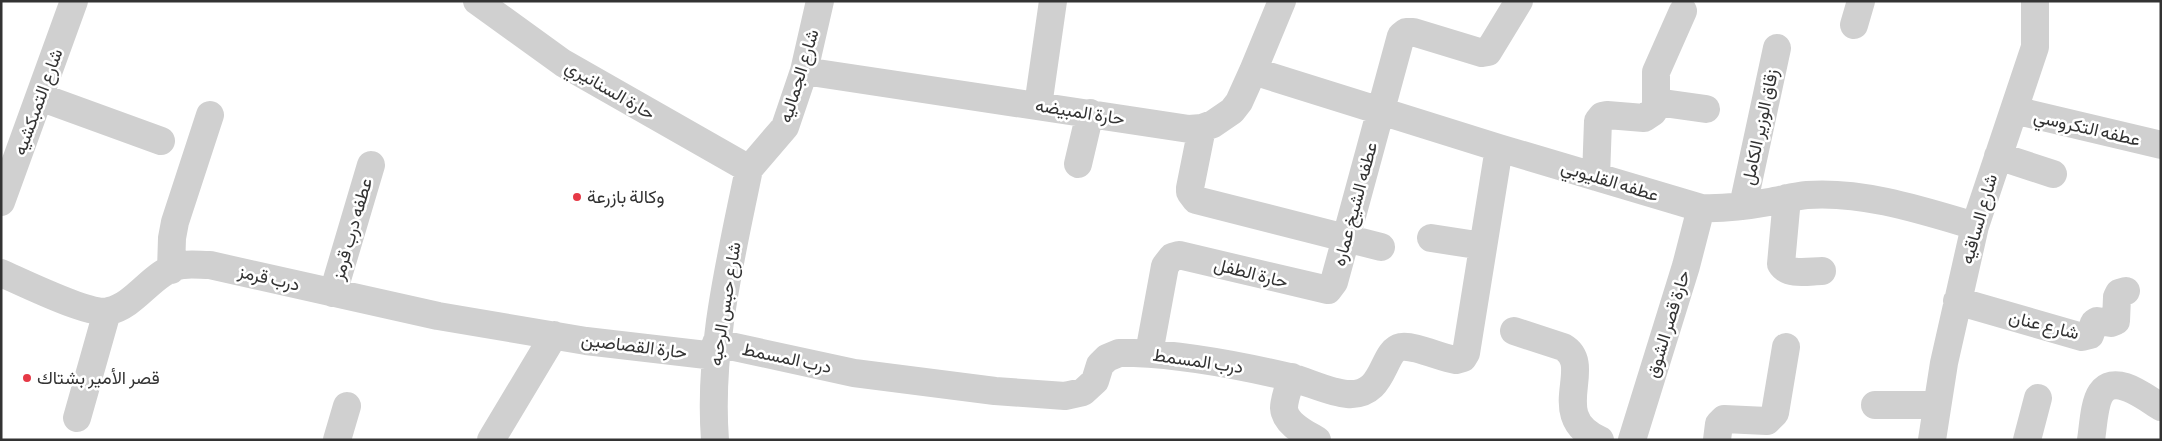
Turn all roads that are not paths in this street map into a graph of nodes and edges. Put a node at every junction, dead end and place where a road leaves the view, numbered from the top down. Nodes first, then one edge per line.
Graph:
1 (74, 1) edge
2 (477, 1) edge
3 (820, 1) edge
4 (1053, 1) edge
5 (1282, 1) edge
6 (1518, 1) edge
7 (2035, 1) edge
8 (1683, 11) dead end
9 (1777, 48) dead end
10 (804, 71) junction
11 (1253, 71) junction
12 (40, 97) junction
13 (1656, 102) junction
14 (1038, 106) junction
15 (1706, 109) dead end
16 (1380, 110) junction
17 (2014, 110) junction
18 (1090, 113) junction
19 (210, 116) dead end
20 (1202, 128) junction
21 (161, 141) dead end
22 (2161, 145) edge
23 (1499, 148) junction
24 (1998, 156) junction
25 (1078, 164) dead end
26 (371, 165) dead end
27 (749, 169) junction
28 (2053, 174) dead end
29 (1596, 177) junction
30 (1787, 198) junction
31 (1, 202) edge
32 (1743, 206) junction
33 (1701, 208) junction
34 (1975, 226) junction
35 (1346, 238) junction
36 (1431, 238) dead end
37 (1483, 246) junction
38 (1381, 247) dead end
39 (171, 270) junction
40 (1822, 271) dead end
41 (1, 273) edge
42 (1322, 290) joint
43 (2126, 291) dead end
44 (333, 293) junction
45 (1957, 301) junction
46 (107, 312) junction
47 (1514, 331) dead end
48 (554, 335) junction
49 (1786, 347) dead end
50 (715, 349) junction
51 (1149, 353) junction
52 (1292, 377) junction
53 (2038, 398) dead end
54 (1875, 405) dead end
55 (347, 406) dead end
56 (1937, 406) junction
57 (2161, 407) edge
58 (77, 418) dead end
59 (337, 440) edge
60 (491, 440) edge
61 (715, 440) edge
62 (1317, 440) edge
63 (1600, 440) edge
64 (1632, 440) edge
65 (1717, 440) edge
66 (1932, 440) edge
67 (2027, 440) edge
68 (2091, 440) edge

1 - 12 street, شارع التمبكشيه
2 - 27 street, حارة السنانيري
3 - 10 street, شارع الجماليه
4 - 14 street
5 - 11 street, حارة المبيضه
6 - 16 street, عطفه الشيخ عماره
7 - 17 street, شارع الساقيه
8 - 13 street
9 - 32 street, زقاق الوزير الكامل
10 - 14 street, حارة المبيضه
10 - 27 street, شارع الجماليه
11 - 16 street, عطفه القليوبي
11 - 20 street, حارة المبيضه
12 - 21 street
12 - 31 street, شارع التمبكشيه
13 - 15 street
13 - 29 street
14 - 18 street, حارة المبيضه
16 - 23 street, عطفه القليوبي
16 - 35 street, عطفه الشيخ عماره
17 - 22 street, عطفه التكروسي
17 - 24 street, شارع الساقيه
18 - 20 street, حارة المبيضه
18 - 25 street
19 - 39 street
20 - 35 street
23 - 29 street, عطفه القليوبي
23 - 37 street, درب المسمط
24 - 28 street
24 - 34 street, شارع الساقيه
26 - 44 street, عطفه درب قرمز
27 - 50 street, شارع حبس الرحبه
29 - 33 street, عطفه القليوبي
30 - 32 street, عطفه القليوبي
30 - 34 street, عطفه القليوبي
30 - 40 street
32 - 33 street, عطفه القليوبي
33 - 64 street, حارة قصر الشوق
34 - 45 street, شارع الساقيه
35 - 38 street
35 - 42 street, عطفه الشيخ عماره
36 - 37 street
37 - 52 street, درب المسمط
39 - 44 street, درب قرمز
39 - 46 street, درب قرمز
41 - 46 street
42 - 51 street, حارة الطفل
43 - 45 street, شارع عنان
44 - 48 street, درب قرمز
45 - 56 street, شارع الساقيه
46 - 58 street
47 - 63 street
48 - 50 street, حارة القصاصين
48 - 60 street
49 - 65 street
50 - 51 street, درب المسمط
50 - 61 street, شارع حبس الرحبه
51 - 52 street, درب المسمط
52 - 62 street
53 - 67 street
54 - 56 street
55 - 59 street
56 - 66 street, شارع الساقيه
57 - 68 street

